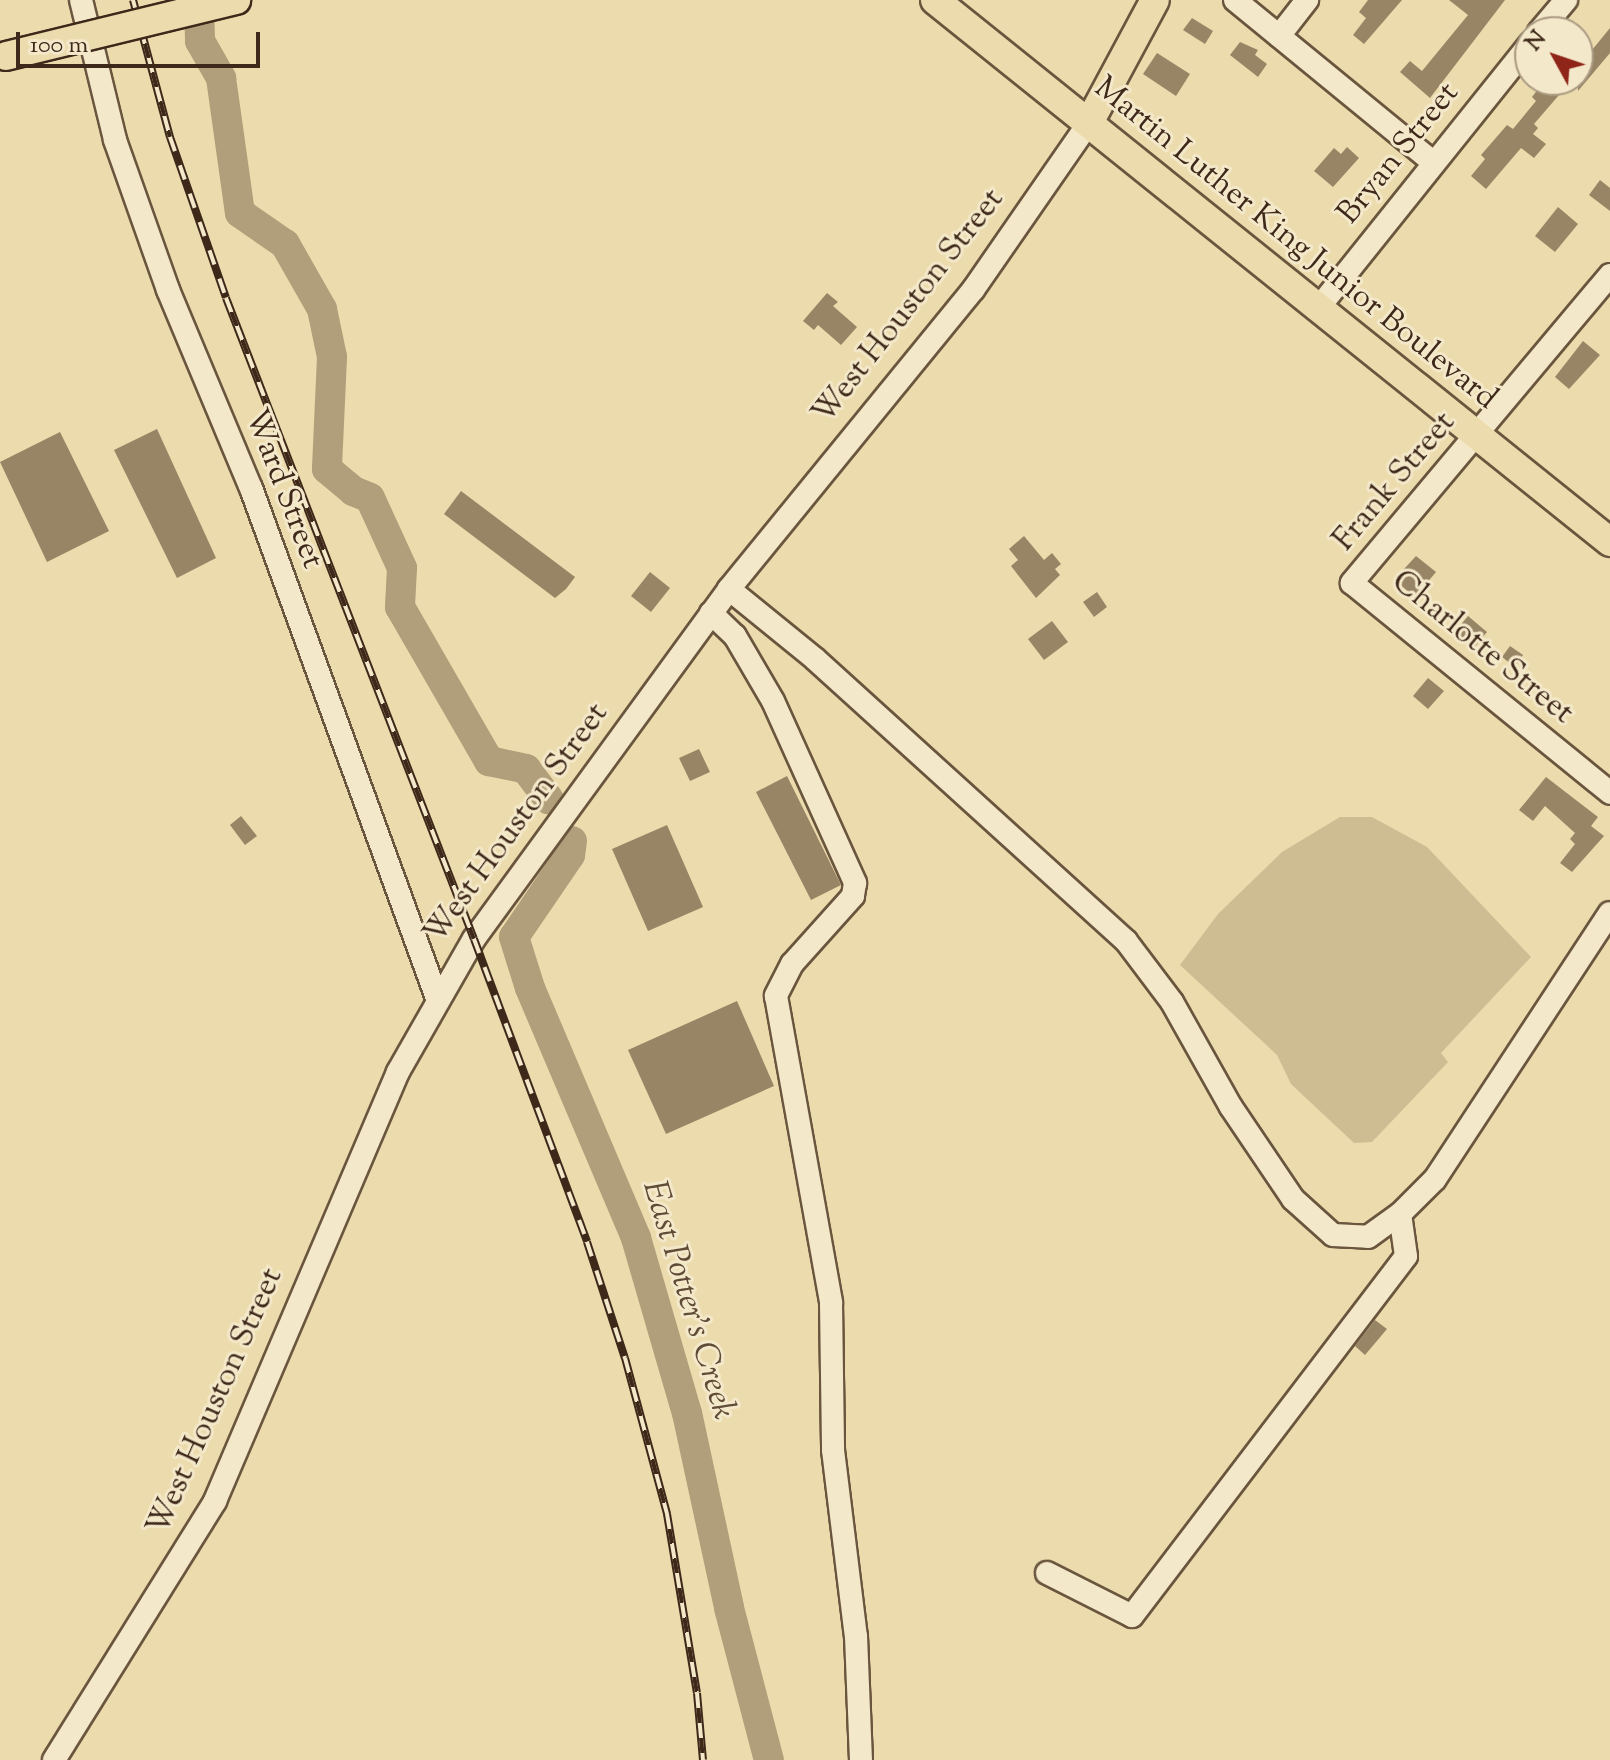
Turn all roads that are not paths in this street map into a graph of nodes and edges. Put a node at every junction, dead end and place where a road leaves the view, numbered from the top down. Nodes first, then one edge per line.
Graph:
1 (81, 0) edge
2 (236, 0) edge
3 (935, 0) edge
4 (1155, 0) edge
5 (1235, 0) edge
6 (1307, 0) edge
7 (1566, 0) edge
8 (1552, 16) edge
9 (1279, 36) junction
10 (3, 57) edge
11 (1514, 63) edge
12 (1090, 121) junction
13 (1433, 162) junction
14 (1610, 275) edge
15 (1320, 306) junction
16 (1476, 435) junction
17 (1610, 542) edge
18 (1352, 583) joint
19 (729, 589) junction
20 (711, 613) junction
21 (1610, 793) edge
22 (1610, 913) edge
23 (437, 998) junction
24 (1400, 1214) junction
25 (1047, 1573) dead end
26 (54, 1760) edge
27 (861, 1760) edge

1 - 23 street, Ward Street
2 - 10 main road, bridge
3 - 12 main road, Martin Luther King Junior Boulevard
4 - 12 main road, West Houston Street
5 - 9 street
6 - 9 street
7 - 8 street
9 - 13 street
11 - 13 street, Bryan Street
12 - 15 main road, Martin Luther King Junior Boulevard
12 - 19 street, West Houston Street
13 - 15 street, Bryan Street
14 - 16 street, Frank Street
15 - 16 main road, Martin Luther King Junior Boulevard
16 - 17 main road, Martin Luther King Junior Boulevard
16 - 18 street, Frank Street
18 - 21 street, Charlotte Street
19 - 20 street, West Houston Street
19 - 24 street
20 - 23 street, West Houston Street
20 - 27 street
22 - 24 street
23 - 26 street, West Houston Street
24 - 25 street

